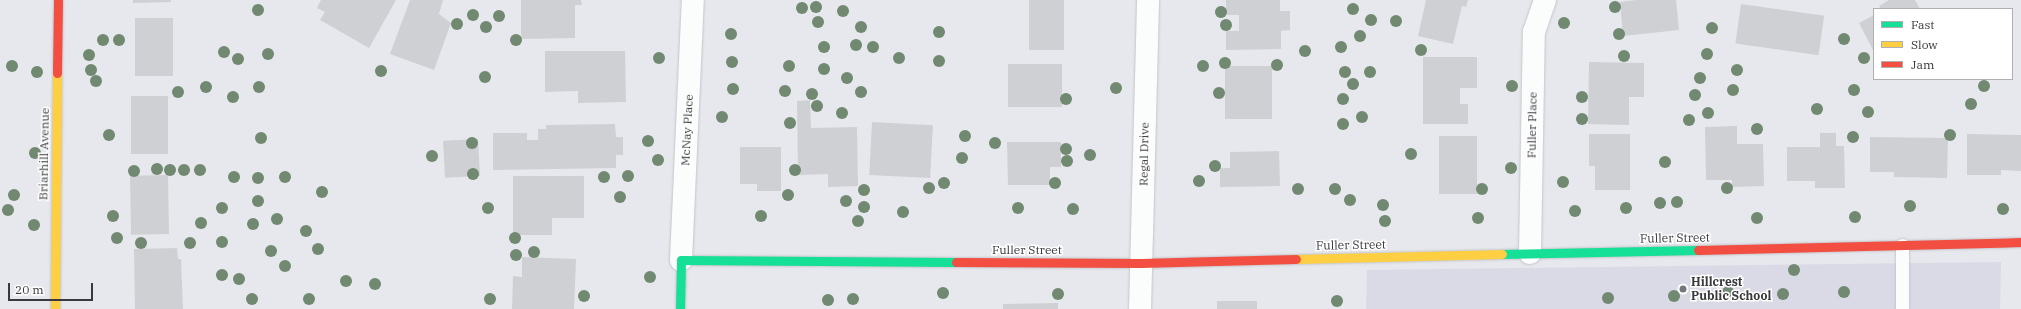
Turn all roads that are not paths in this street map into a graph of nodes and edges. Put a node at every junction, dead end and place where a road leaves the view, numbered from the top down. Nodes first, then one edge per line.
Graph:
1 (58, 0) edge
2 (693, 0) edge
3 (1148, 0) edge
4 (1545, 0) edge
5 (2021, 242) edge
6 (1902, 245) junction
7 (1530, 253) junction
8 (681, 260) junction
9 (1141, 263) junction
10 (55, 309) edge
11 (680, 309) edge
12 (1140, 309) edge
13 (1902, 309) edge

1 - 10 street, Briarhill Avenue
2 - 8 street, McNay Place
3 - 9 street, Regal Drive
4 - 7 street, Fuller Place
5 - 6 street, Fuller Street
6 - 7 street, Fuller Street
6 - 13 lane
7 - 9 street, Fuller Street
8 - 9 street, Fuller Street
8 - 11 street
9 - 12 street, Regal Drive

